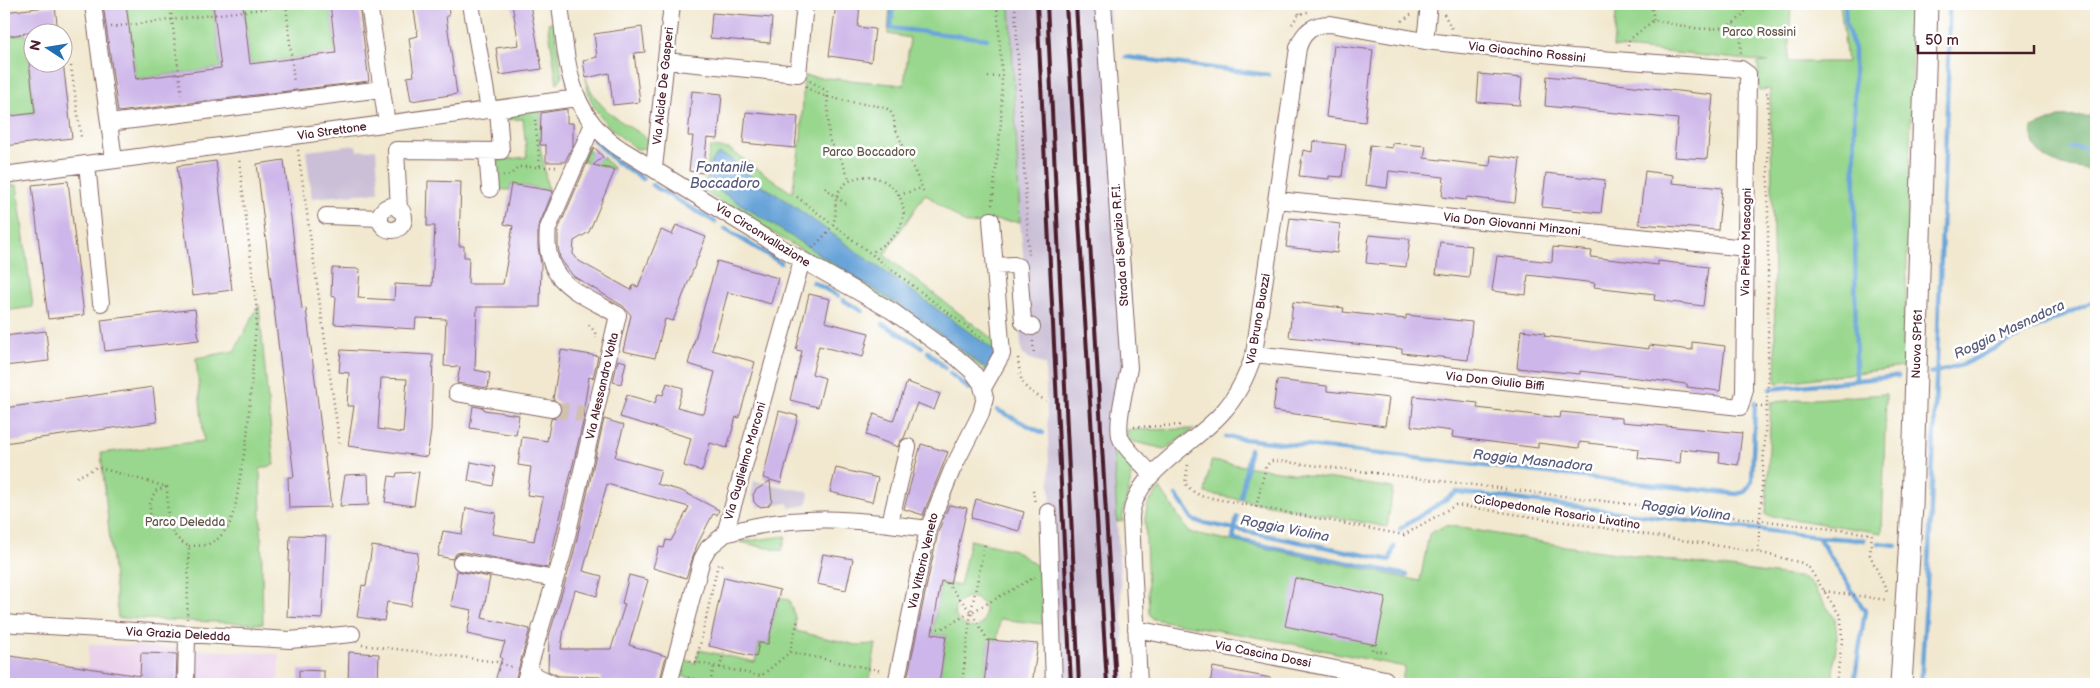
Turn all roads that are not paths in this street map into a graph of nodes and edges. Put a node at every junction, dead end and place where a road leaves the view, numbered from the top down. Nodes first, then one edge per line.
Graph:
1 (93, 4) edge
2 (369, 4) edge
3 (471, 4) edge
4 (560, 4) edge
5 (672, 4) edge
6 (805, 4) edge
7 (1103, 4) edge
8 (1927, 4) edge
9 (1429, 6) edge
10 (1310, 29) joint
11 (1425, 41) junction
12 (666, 61) junction
13 (1748, 76) joint
14 (382, 89) junction
15 (577, 98) junction
16 (493, 109) junction
17 (109, 123) junction
18 (390, 123) junction
19 (593, 124) junction
20 (396, 150) junction
21 (487, 152) junction
22 (114, 160) junction
23 (87, 164) junction
24 (654, 168) junction
25 (4, 175) edge
26 (490, 183) road end
27 (1277, 200) junction
28 (326, 216) dead end
29 (991, 220) road end
30 (1746, 248) junction
31 (805, 256) junction
32 (994, 266) junction
33 (101, 303) dead end
34 (1032, 327) road end
35 (1254, 354) junction
36 (984, 388) junction
37 (457, 393) dead end
38 (1740, 401) joint
39 (552, 408) tunnel mouth
40 (908, 447) dead end
41 (1152, 475) junction
42 (1042, 509) road end
43 (890, 523) junction
44 (928, 528) junction
45 (725, 534) junction
46 (461, 562) dead end
47 (555, 579) junction
48 (4, 622) edge
49 (1136, 629) junction
50 (352, 634) dead end
51 (187, 642) junction
52 (526, 678) edge
53 (670, 679) edge
54 (897, 679) edge
55 (1384, 682) edge
56 (186, 684) edge
57 (553, 684) edge
58 (1054, 684) edge
59 (1139, 684) edge
60 (1901, 684) edge

1 - 17 street
2 - 14 street
3 - 16 street
4 - 15 street, Via Circonvallazione
5 - 12 street, Via Alcide De Gasperi
6 - 12 street
7 - 41 street, Strada di Servizio R.F.I.
8 - 60 main road, Nuova SP161
9 - 11 street
10 - 11 street, Via Gioachino Rossini
10 - 27 street, Via Bruno Buozzi
11 - 13 street, Via Gioachino Rossini
12 - 24 street, Via Alcide De Gasperi
13 - 30 street, Via Pietro Mascagni
14 - 17 street
14 - 18 street
15 - 16 street, Via Strettone
15 - 19 street, Via Circonvallazione
16 - 18 street, Via Strettone
16 - 21 street
17 - 22 street
18 - 20 street
18 - 22 street, Via Strettone
19 - 24 street, Via Circonvallazione
19 - 47 street, Via Alessandro Volta
20 - 21 street
20 - 28 street
21 - 26 street
22 - 23 street, Via Strettone
23 - 25 street, Via Strettone
23 - 33 street
24 - 31 street, Via Circonvallazione
27 - 30 street, Via Don Giovanni Minzoni
27 - 35 street, Via Bruno Buozzi
29 - 32 street
30 - 38 street, Via Pietro Mascagni
31 - 36 street, Via Circonvallazione
31 - 45 street, Via Guglielmo Marconi
32 - 34 street
32 - 36 street
35 - 38 street, Via Don Giulio Biffi
35 - 41 street, Via Bruno Buozzi
36 - 44 street, Via Vittorio Veneto
37 - 39 street
40 - 43 street
41 - 49 street, Via Bruno Buozzi
42 - 58 street
43 - 44 street
43 - 45 street
44 - 54 street, Via Vittorio Veneto
45 - 53 street, Via Guglielmo Marconi
46 - 47 street
47 - 52 street, Via Alessandro Volta
48 - 51 street, Via Grazia Deledda
49 - 55 street, Via Cascina Dossi
49 - 59 street, Via Bruno Buozzi
50 - 51 street, Via Grazia Deledda
51 - 56 street
52 - 57 street

